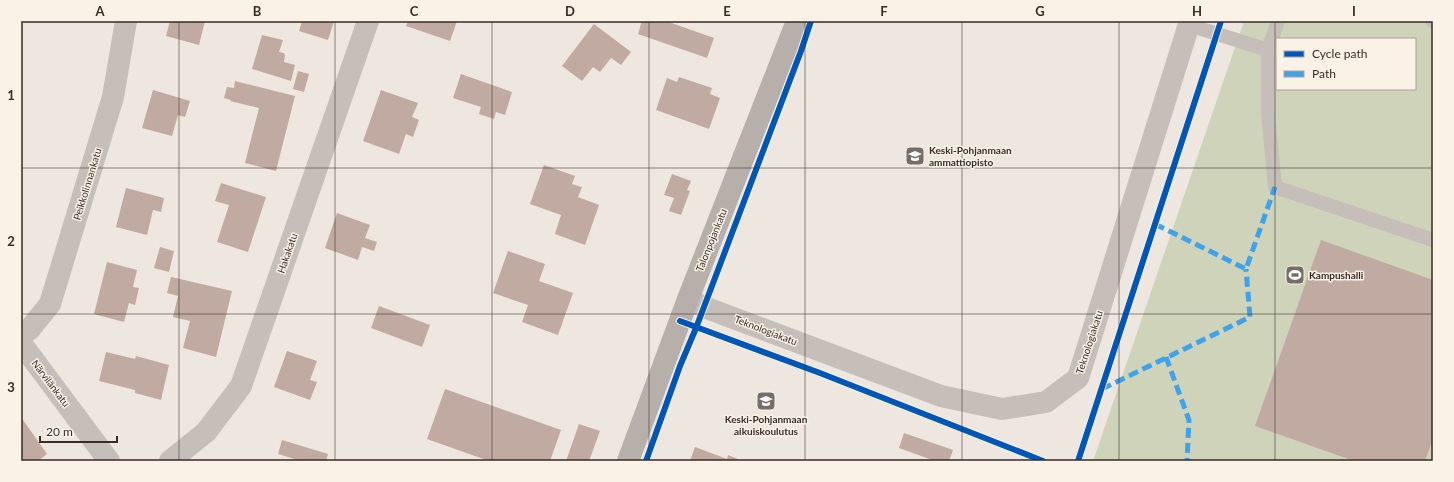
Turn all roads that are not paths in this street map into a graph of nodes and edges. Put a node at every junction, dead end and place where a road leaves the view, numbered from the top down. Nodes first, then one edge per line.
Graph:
1 (126, 21) edge
2 (368, 21) edge
3 (798, 21) edge
4 (1278, 21) edge
5 (1190, 23) edge
6 (1268, 50) junction
7 (1433, 240) edge
8 (688, 299) junction
9 (21, 335) edge
10 (21, 343) edge
11 (109, 461) edge
12 (170, 461) edge
13 (628, 461) edge

1 - 9 street, Peikkolinnankatu
2 - 12 street, Hakakatu
3 - 8 street, Talonpojankatu
4 - 6 lane
5 - 6 lane
5 - 8 street, Teknologiakatu
6 - 7 lane
8 - 13 street, Talonpojankatu
10 - 11 street, Närvilänkatu

